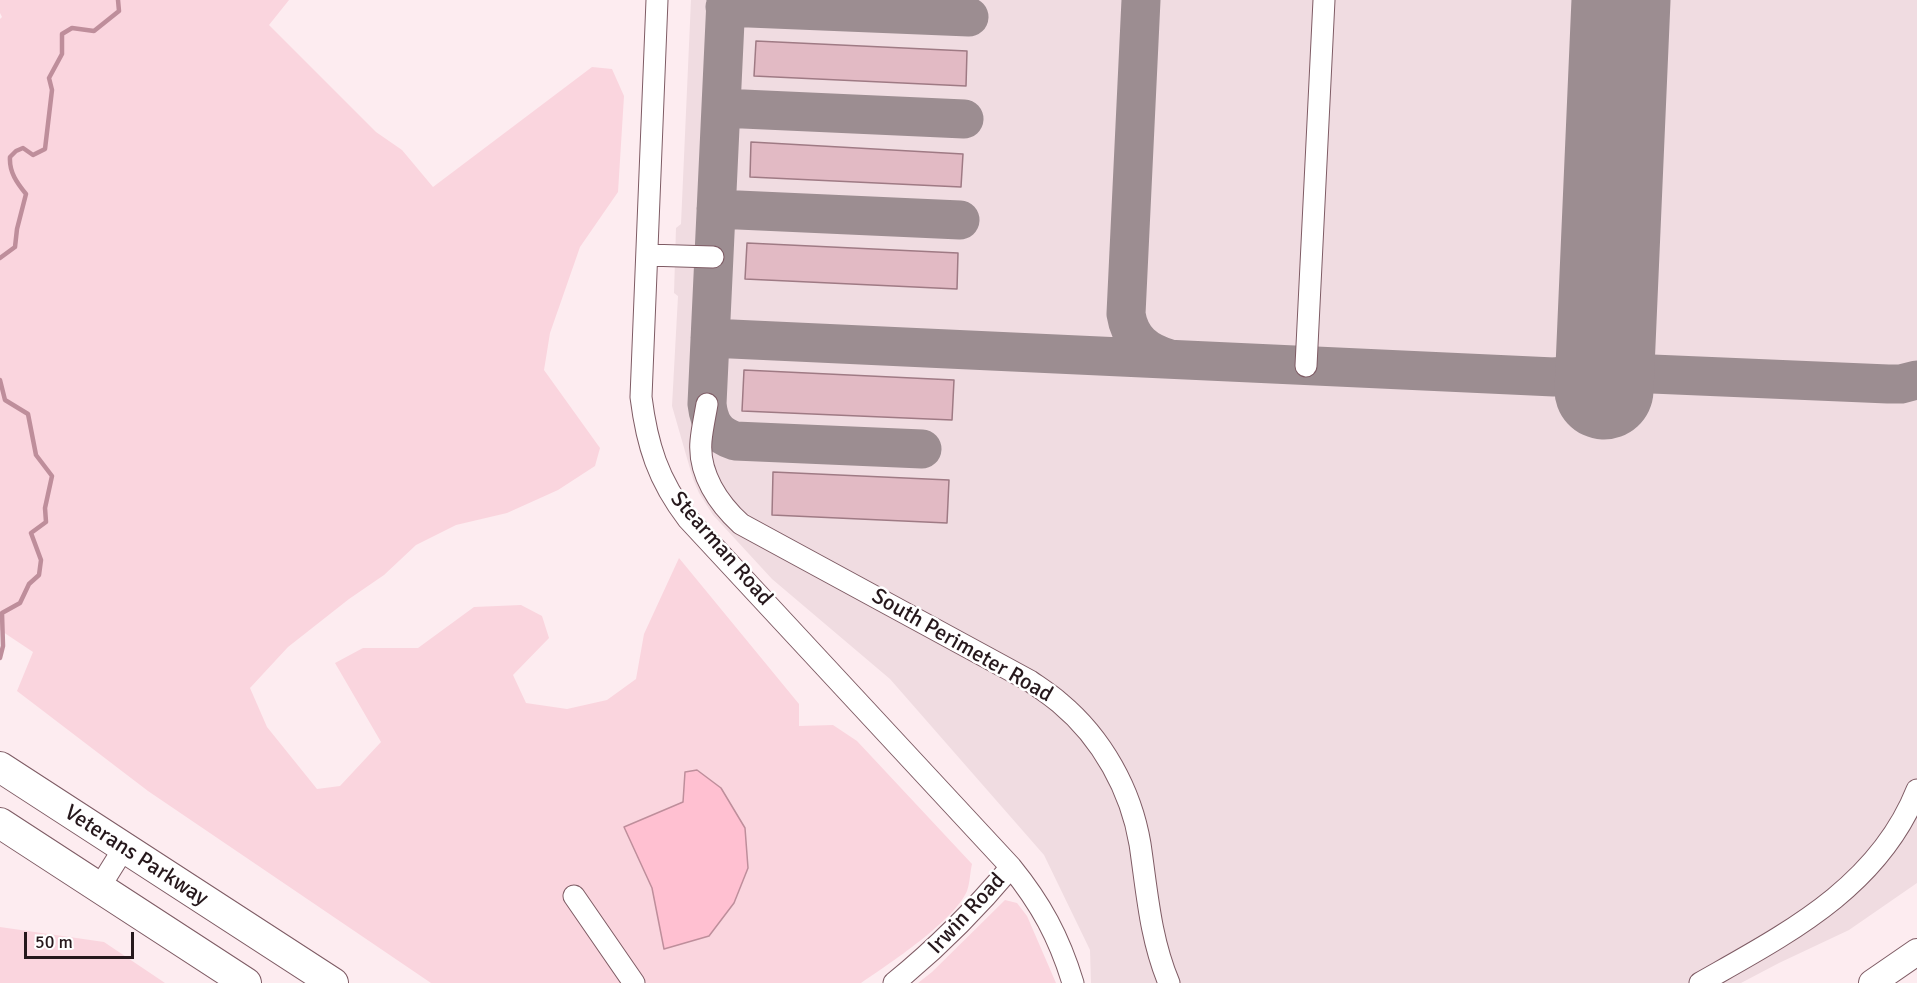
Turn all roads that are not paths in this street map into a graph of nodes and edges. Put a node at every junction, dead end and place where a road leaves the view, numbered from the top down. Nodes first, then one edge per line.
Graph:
1 (657, 0) edge
2 (1324, 0) edge
3 (647, 255) junction
4 (713, 257) dead end
5 (1306, 366) dead end
6 (707, 404) dead end
7 (0, 768) edge
8 (1917, 790) edge
9 (0, 823) edge
10 (123, 848) junction
11 (1011, 867) junction
12 (99, 888) junction
13 (574, 896) dead end
14 (1917, 952) edge
15 (246, 983) edge
16 (333, 983) edge
17 (634, 983) edge
18 (894, 983) edge
19 (1073, 983) edge
20 (1168, 983) edge
21 (1700, 983) edge
22 (1872, 983) edge

1 - 3 street, Stearman Road
2 - 5 street
3 - 4 street
3 - 11 street, Stearman Road
6 - 20 street, South Perimeter Road
7 - 10 highway, Veterans Parkway
8 - 21 street
9 - 12 highway, Veterans Parkway
10 - 12 street
10 - 16 highway, Veterans Parkway
11 - 18 street, Irwin Road
11 - 19 street, Stearman Road
12 - 15 highway, Veterans Parkway
13 - 17 street
14 - 22 main road

